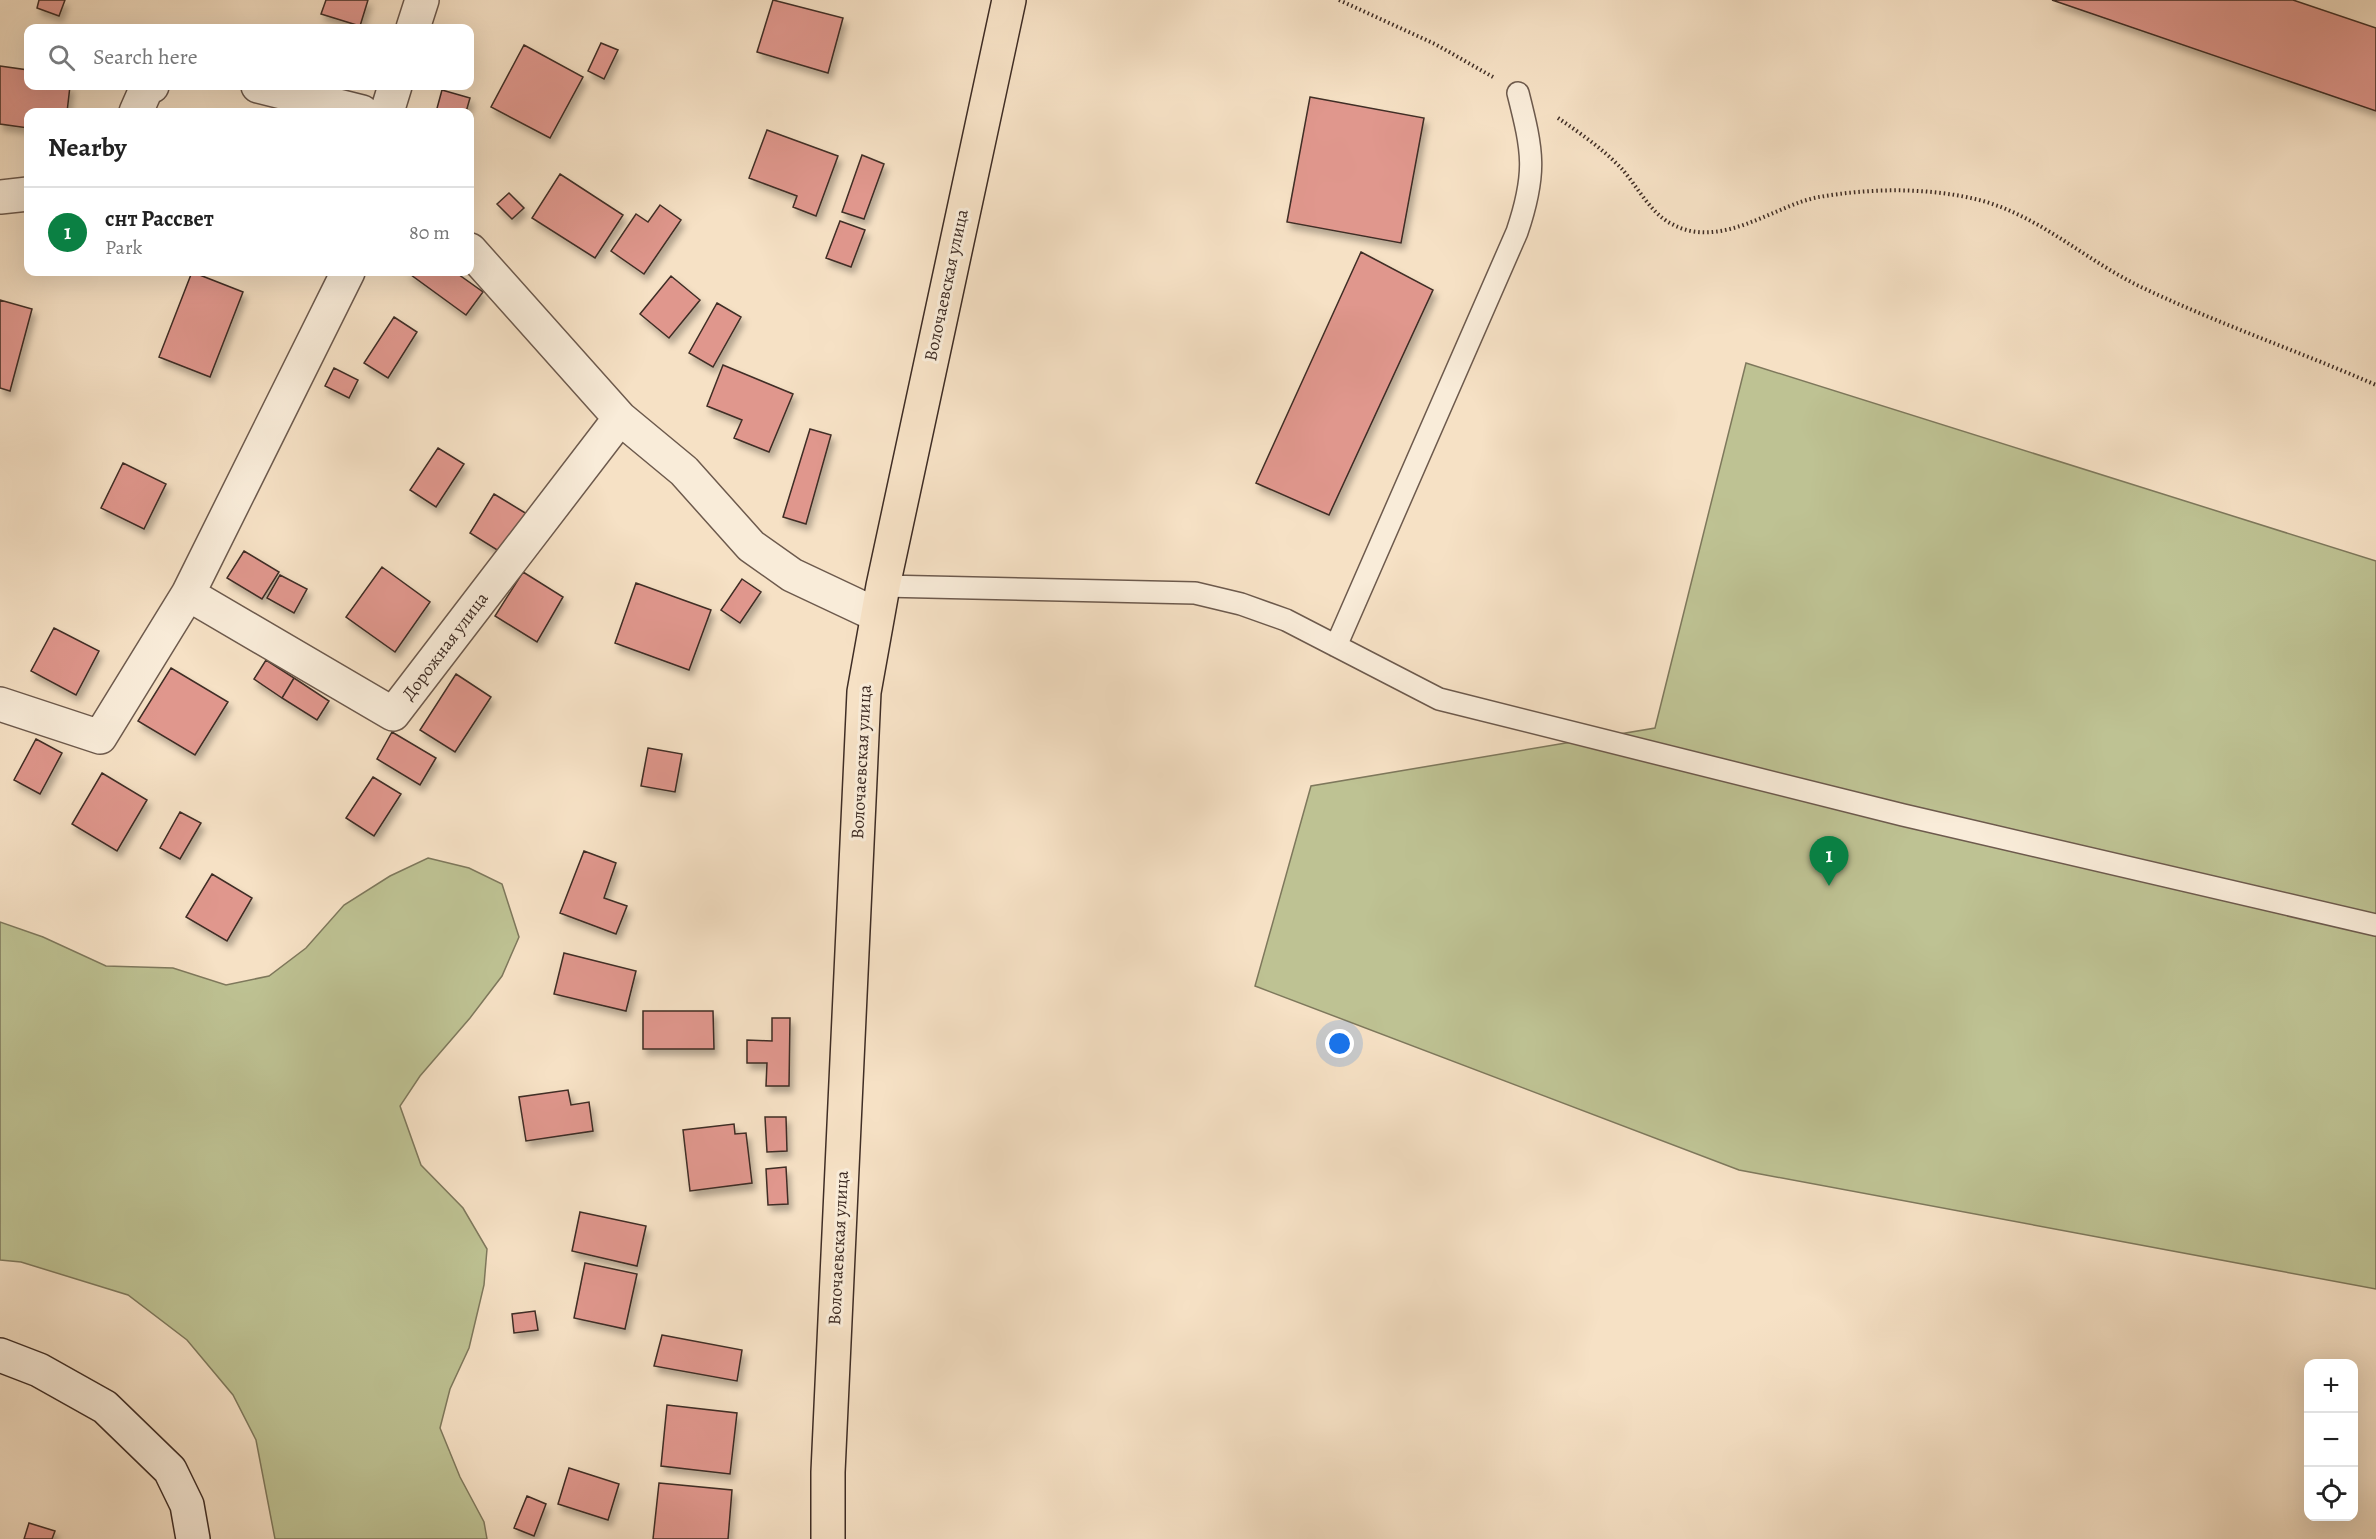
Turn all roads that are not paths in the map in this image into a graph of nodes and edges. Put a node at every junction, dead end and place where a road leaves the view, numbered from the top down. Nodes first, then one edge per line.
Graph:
1 (422, 0) edge
2 (1009, 0) edge
3 (414, 24) edge
4 (146, 90) edge
5 (274, 90) edge
6 (394, 90) edge
7 (1518, 93) road end
8 (138, 108) edge
9 (346, 108) edge
10 (388, 108) edge
11 (24, 194) edge
12 (0, 197) edge
13 (474, 254) edge
14 (346, 276) edge
15 (620, 418) junction
16 (188, 594) junction
17 (880, 600) junction
18 (1336, 646) junction
19 (0, 704) edge
20 (2376, 925) edge
21 (0, 1355) edge
22 (193, 1539) edge
23 (828, 1539) edge

1 - 3 street
2 - 17 main road, Волочаевская улица
4 - 8 street
5 - 9 street
6 - 10 street
7 - 18 lane
11 - 12 street
13 - 15 street
14 - 16 street
15 - 16 street, Дорожная улица
15 - 17 street
16 - 19 street
17 - 18 lane
17 - 23 main road, Волочаевская улица
18 - 20 lane
21 - 22 street

